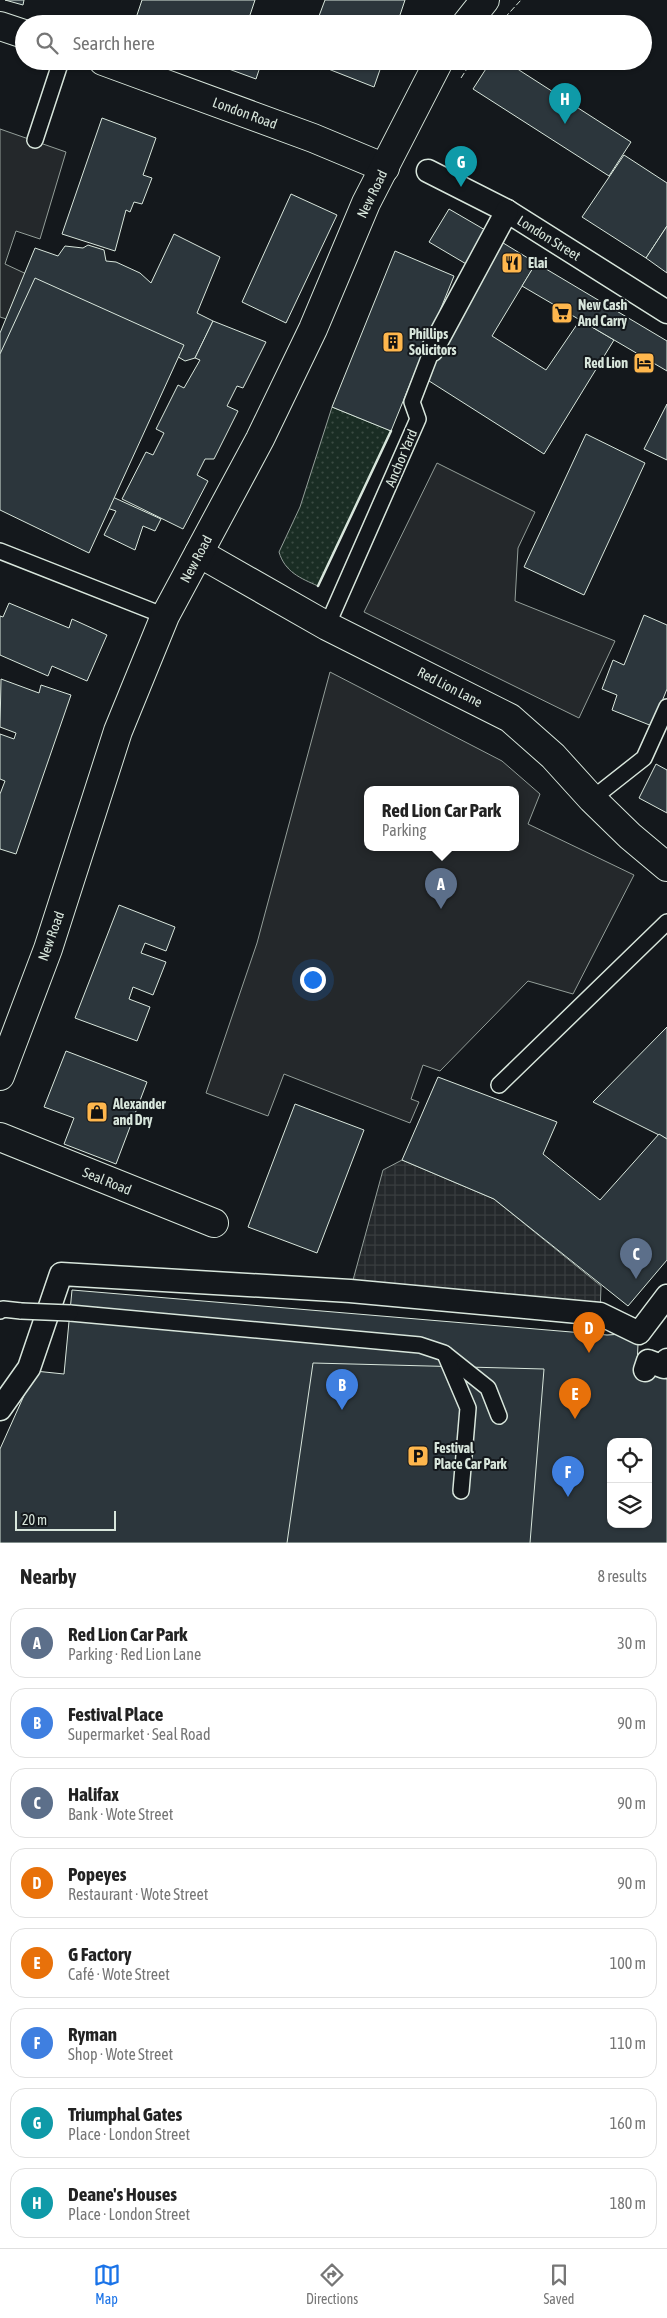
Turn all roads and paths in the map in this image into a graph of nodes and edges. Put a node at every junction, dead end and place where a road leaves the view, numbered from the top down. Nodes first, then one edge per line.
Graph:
1 (485, 0) edge
2 (473, 15) edge
3 (0, 26) edge
4 (15, 31) edge
5 (58, 70) edge
6 (128, 70) edge
7 (434, 70) edge
8 (35, 140) dead end
9 (385, 168) junction
10 (428, 171) dead end
11 (507, 211) junction
12 (667, 312) edge
13 (432, 350) joint
14 (0, 551) edge
15 (199, 553) junction
16 (165, 616) junction
17 (327, 626) junction
18 (667, 707) edge
19 (592, 799) junction
20 (667, 867) edge
21 (667, 922) edge
22 (10, 1024) edge
23 (0, 1076) edge
24 (499, 1086) dead end
25 (0, 1137) edge
26 (214, 1223) dead end
27 (667, 1296) edge
28 (0, 1311) edge
29 (444, 1353) junction
30 (667, 1360) edge
31 (644, 1370) dead end
32 (0, 1409) edge
33 (499, 1416) dead end
34 (461, 1491) dead end

1 - 2 street
3 - 4 street
5 - 8 lane
6 - 9 street, London Road
7 - 9 street, New Road
9 - 15 street, New Road
10 - 11 street, London Street
11 - 12 street, London Street
11 - 13 street, Anchor Yard
13 - 17 lane, Anchor Yard
14 - 16 lane
15 - 16 street, New Road
15 - 17 street, Red Lion Lane
16 - 22 street, New Road
17 - 19 street, Red Lion Lane
18 - 19 lane
19 - 20 street, Red Lion Lane
21 - 24 lane
22 - 23 street, New Road
25 - 26 street, Seal Road
27 - 32 street
28 - 29 lane, bridge
29 - 33 lane
29 - 34 lane
30 - 31 street

